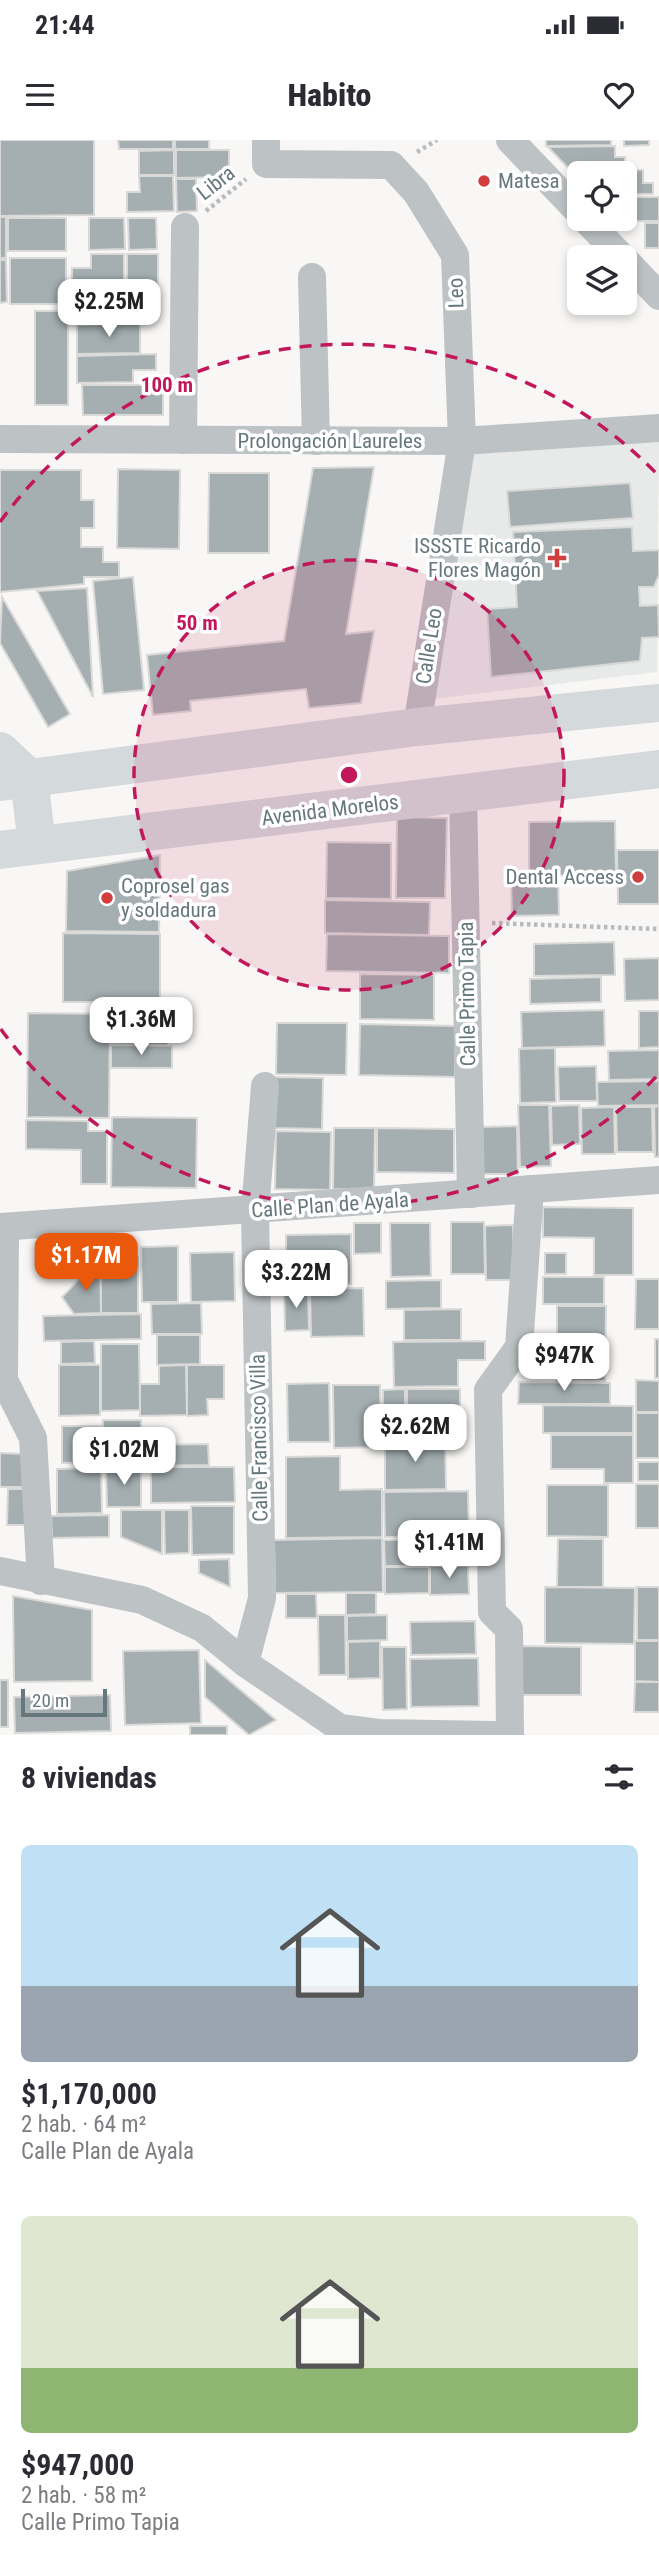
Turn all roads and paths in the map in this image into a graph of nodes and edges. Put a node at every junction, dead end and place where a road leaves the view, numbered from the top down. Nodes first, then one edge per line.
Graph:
1 (510, 140) edge
2 (266, 152) edge
3 (567, 199) edge
4 (185, 227) joint
5 (597, 231) edge
6 (610, 245) edge
7 (637, 273) edge
8 (312, 277) dead end
9 (659, 296) edge
10 (659, 428) edge
11 (0, 439) edge
12 (183, 440) junction
13 (316, 441) junction
14 (462, 441) junction
15 (659, 703) edge
16 (417, 727) junction
17 (0, 751) edge
18 (659, 769) edge
19 (15, 780) edge
20 (463, 793) junction
21 (37, 845) junction
22 (0, 850) edge
23 (465, 922) junction
24 (659, 929) edge
25 (265, 1086) dead end
26 (659, 1180) edge
27 (530, 1189) junction
28 (471, 1194) junction
29 (255, 1210) junction
30 (3, 1227) edge
31 (0, 1571) edge
32 (41, 1581) junction
33 (245, 1663) junction
34 (379, 1734) edge
35 (493, 1735) edge
36 (510, 1735) edge

1 - 3 street
2 - 4 path, Libra
2 - 14 street, Leo
4 - 12 street
5 - 6 street
7 - 9 street
8 - 13 street
10 - 14 street, Prolongación Laureles
11 - 12 street, Prolongación Laureles
12 - 13 street, Prolongación Laureles
13 - 14 street, Prolongación Laureles
14 - 16 street, Calle Leo
15 - 16 main road
16 - 19 main road
17 - 19 main road
18 - 20 main road, Avenida Morelos
19 - 21 main road
20 - 21 main road, Avenida Morelos
20 - 23 street, Calle Primo Tapia
21 - 22 main road, Avenida Morelos
23 - 24 path
23 - 28 street, Calle Primo Tapia
25 - 29 street, Calle Francisco Villa
26 - 27 street, Calle Plan de Ayala
27 - 28 street, Calle Plan de Ayala
27 - 36 street
28 - 29 street, Calle Plan de Ayala
29 - 30 street, Calle Plan de Ayala
29 - 33 street, Calle Francisco Villa
30 - 32 street
31 - 32 street
32 - 33 street
33 - 34 street
34 - 35 street

